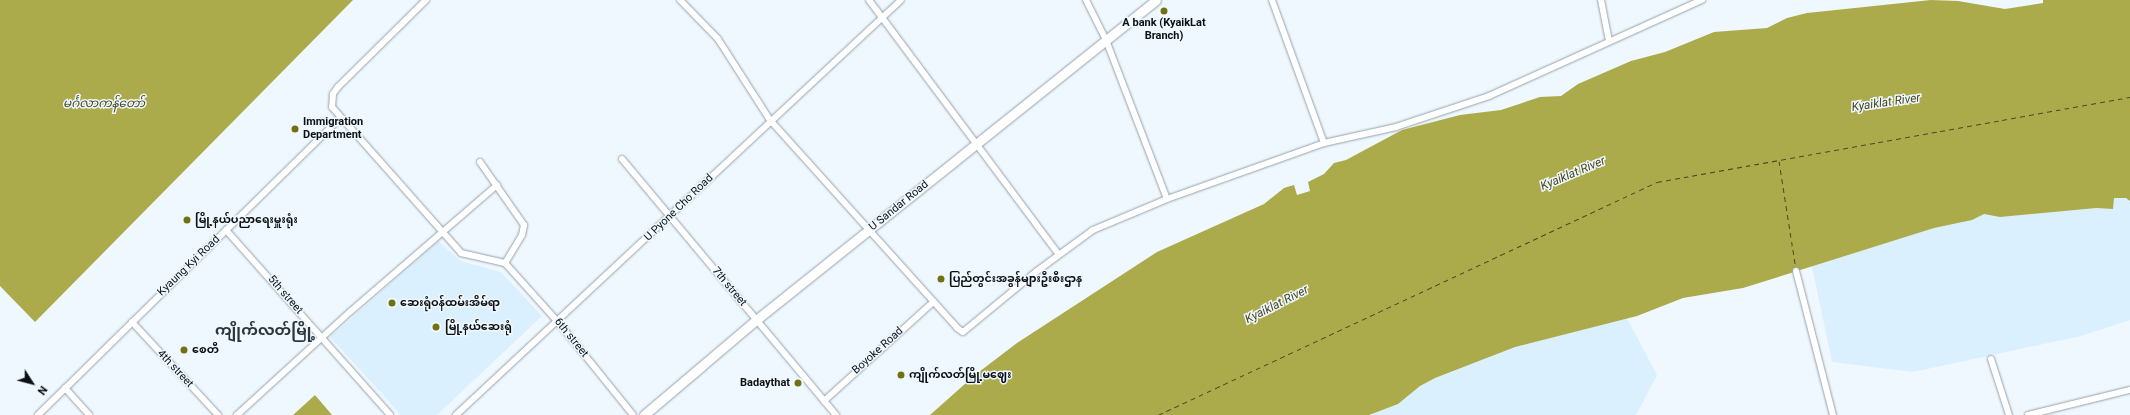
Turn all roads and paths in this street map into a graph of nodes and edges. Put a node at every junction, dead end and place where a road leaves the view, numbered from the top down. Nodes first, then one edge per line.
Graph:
1 (426, 0) edge
2 (680, 0) edge
3 (869, 0) edge
4 (901, 0) edge
5 (1086, 0) edge
6 (1156, 0) edge
7 (1272, 0) edge
8 (1601, 0) edge
9 (1702, 0) edge
10 (882, 17) junction
11 (1106, 40) junction
12 (1609, 41) junction
13 (340, 118) junction
14 (770, 120) junction
15 (1324, 143) junction
16 (976, 144) junction
17 (622, 159) dead end
18 (480, 162) dead end
19 (497, 186) junction
20 (1167, 199) junction
21 (670, 216) junction
22 (226, 230) junction
23 (869, 230) junction
24 (441, 234) junction
25 (1058, 254) junction
26 (505, 263) junction
27 (1796, 271) dead end
28 (933, 302) junction
29 (756, 320) junction
30 (132, 322) junction
31 (558, 322) junction
32 (323, 339) junction
33 (1991, 359) dead end
34 (65, 388) junction
35 (2130, 390) edge
36 (824, 401) junction
37 (38, 415) edge
38 (89, 415) edge
39 (218, 415) edge
40 (237, 415) edge
41 (390, 415) edge
42 (456, 415) edge
43 (633, 415) edge
44 (644, 415) edge
45 (836, 415) edge
46 (1833, 415) edge
47 (2009, 415) edge
48 (2028, 415) edge

1 - 13 street
2 - 14 street
3 - 10 street
4 - 10 street, U Pyone Cho Road
5 - 11 street
6 - 11 main road, U Sandar Road
7 - 15 street
8 - 12 street
9 - 12 street
10 - 14 street, U Pyone Cho Road
10 - 16 street
11 - 16 main road, U Sandar Road
11 - 20 street
12 - 15 street
13 - 22 street, Kyaung Kyi Road
13 - 24 street
14 - 21 street, U Pyone Cho Road
14 - 23 street
15 - 20 street
16 - 23 main road, U Sandar Road
16 - 25 street
17 - 21 street, 7th street
18 - 19 street
19 - 24 street
19 - 26 street
20 - 25 street
21 - 29 street, 7th street
21 - 31 street, U Pyone Cho Road
22 - 30 street, Kyaung Kyi Road
22 - 32 street, 5th street
23 - 28 street
23 - 29 main road, U Sandar Road
24 - 26 street
24 - 32 street
25 - 28 street
26 - 31 street, 6th street
27 - 46 street
28 - 36 street, Boyoke Road
29 - 36 street, 7th street
29 - 44 main road, U Sandar Road
30 - 34 street, Kyaung Kyi Road
30 - 39 street, 4th street
31 - 42 street, U Pyone Cho Road
31 - 43 street, 6th street
32 - 40 street
32 - 41 street, 5th street
33 - 47 street
34 - 37 street, Kyaung Kyi Road
34 - 38 street
35 - 48 street
36 - 45 street, 7th street

